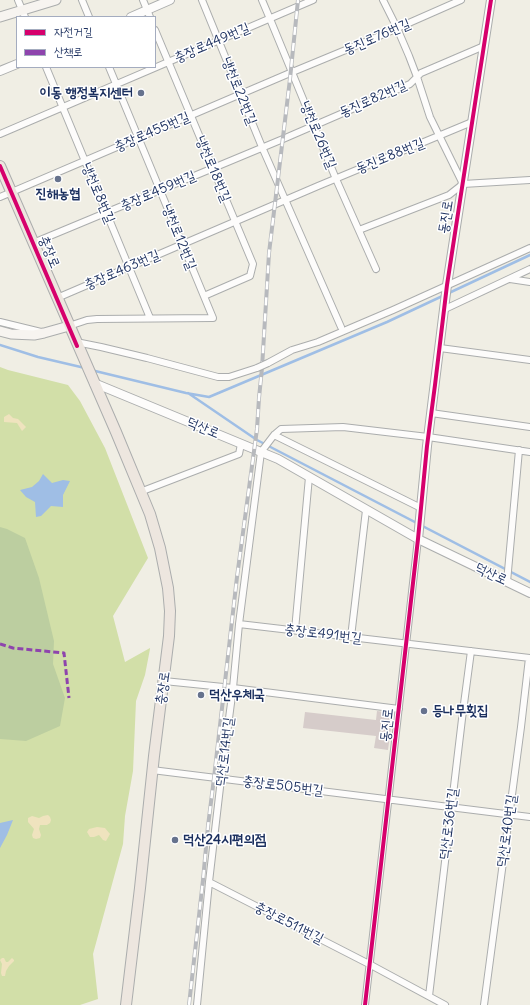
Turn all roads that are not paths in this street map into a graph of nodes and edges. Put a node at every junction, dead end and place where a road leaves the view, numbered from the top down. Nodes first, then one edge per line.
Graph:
1 (18, 0) edge
2 (56, 0) edge
3 (82, 0) edge
4 (142, 0) edge
5 (170, 0) edge
6 (202, 0) edge
7 (262, 0) edge
8 (314, 0) edge
9 (383, 0) edge
10 (461, 0) edge
11 (491, 0) edge
12 (23, 14) edge
13 (148, 14) edge
14 (89, 16) edge
15 (137, 16) edge
16 (0, 17) edge
17 (270, 19) junction
18 (397, 28) junction
19 (156, 32) edge
20 (219, 40) junction
21 (484, 46) junction
22 (168, 62) junction
23 (16, 64) edge
24 (156, 67) edge
25 (46, 68) edge
26 (109, 68) edge
27 (154, 68) edge
28 (0, 72) edge
29 (292, 72) junction
30 (417, 77) junction
31 (116, 84) junction
32 (241, 94) junction
33 (62, 107) junction
34 (191, 116) junction
35 (472, 122) junction
36 (314, 125) junction
37 (0, 134) edge
38 (440, 136) junction
39 (139, 138) junction
40 (283, 139) joint
41 (262, 148) junction
42 (85, 161) junction
43 (0, 166) edge
44 (213, 168) junction
45 (336, 178) junction
46 (530, 180) edge
47 (463, 184) junction
48 (160, 190) junction
49 (11, 192) junction
50 (0, 197) edge
51 (286, 200) junction
52 (275, 205) joint
53 (106, 213) junction
54 (236, 222) junction
55 (359, 230) junction
56 (33, 243) junction
57 (182, 244) junction
58 (530, 248) edge
59 (129, 267) junction
60 (376, 269) dead end
61 (530, 269) edge
62 (509, 279) junction
63 (530, 282) edge
64 (448, 285) junction
65 (204, 296) junction
66 (57, 298) junction
67 (445, 309) junction
68 (150, 318) junction
69 (0, 322) edge
70 (69, 326) junction
71 (341, 327) dead end
72 (0, 331) edge
73 (44, 333) junction
74 (77, 344) junction
75 (440, 348) junction
76 (530, 360) edge
77 (94, 383) junction
78 (431, 413) junction
79 (530, 427) edge
80 (274, 435) junction
81 (428, 437) junction
82 (241, 444) junction
83 (518, 450) junction
84 (261, 452) junction
85 (530, 452) edge
86 (310, 477) junction
87 (140, 492) junction
88 (422, 508) junction
89 (366, 510) junction
90 (418, 539) junction
91 (508, 582) junction
92 (530, 593) edge
93 (239, 624) junction
94 (295, 630) junction
95 (351, 637) junction
96 (407, 643) junction
97 (471, 651) junction
98 (530, 658) edge
99 (164, 681) junction
100 (233, 688) junction
101 (399, 709) junction
102 (152, 770) junction
103 (221, 779) junction
104 (389, 799) junction
105 (452, 807) junction
106 (509, 814) junction
107 (530, 817) edge
108 (209, 882) junction
109 (370, 964) junction
110 (429, 996) junction
111 (128, 1005) edge
112 (197, 1005) edge
113 (365, 1005) edge
114 (445, 1005) edge
115 (484, 1005) edge

1 - 12 street
2 - 12 main road
3 - 14 street
4 - 13 street
5 - 13 street
6 - 20 street, 냉천로22번길
7 - 17 street, 냉천로26번길
8 - 17 street, 충장로449번길
9 - 18 street
10 - 18 street, 동진로76번길
11 - 21 street, 동진로
12 - 16 main road
13 - 15 street
17 - 20 street, 충장로449번길
17 - 29 street, 냉천로26번길
18 - 29 street, 동진로76번길
18 - 30 street
19 - 22 street, 냉천로18번길
20 - 22 street, 충장로449번길
20 - 32 street, 냉천로22번길
21 - 30 street, 동진로82번길
21 - 35 street, 동진로
22 - 24 street, 충장로449번길
22 - 34 street, 냉천로18번길
23 - 28 street
25 - 33 street, 냉천로8번길
26 - 31 street, 냉천로12번길
27 - 31 street, 충장로449번길
29 - 32 street, 충장로455번길
29 - 36 street, 냉천로26번길
30 - 36 street, 동진로82번길
30 - 38 street
31 - 33 street, 충장로449번길
31 - 39 street, 냉천로12번길
32 - 34 street, 충장로455번길
32 - 41 street, 냉천로22번길
33 - 37 street, 충장로449번길
33 - 42 street, 냉천로8번길
34 - 39 street, 충장로455번길
34 - 44 street, 냉천로18번길
35 - 38 street, 동진로88번길
35 - 47 street, 동진로
36 - 40 street, 동진로82번길
36 - 45 street, 냉천로26번길
38 - 45 street, 동진로88번길
38 - 47 street
39 - 42 street, 충장로455번길
39 - 48 street, 냉천로12번길
40 - 41 street, 충장로459번길
41 - 44 street, 충장로459번길
41 - 51 street, 냉천로22번길
42 - 49 street, 충장로455번길
42 - 53 street, 냉천로8번길
43 - 49 main road, 충장로
44 - 48 street, 충장로459번길
44 - 54 street, 냉천로18번길
45 - 51 street, 동진로88번길
45 - 55 street, 냉천로26번길
46 - 47 street, 동진로
47 - 55 street
47 - 64 street, 동진로
48 - 53 street, 충장로459번길
48 - 57 street, 냉천로12번길
49 - 50 street, 충장로455번길
49 - 56 main road, 충장로
51 - 52 street, 동진로88번길
51 - 71 street
52 - 54 street, 충장로463번길
53 - 56 street, 충장로459번길
53 - 59 street, 냉천로8번길
54 - 57 street, 충장로463번길
54 - 65 street, 냉천로18번길
55 - 60 street, 냉천로26번길
56 - 66 main road, 충장로
57 - 59 street, 충장로463번길
57 - 65 street, 냉천로12번길
58 - 64 street
59 - 66 street, 충장로463번길
59 - 68 street, 냉천로8번길
61 - 62 street
62 - 63 street
62 - 67 street
64 - 67 street, 동진로
64 - 74 street, bridge
65 - 68 street, 냉천로12번길
66 - 70 main road, 충장로
67 - 75 street, 동진로
68 - 70 street
69 - 73 street
70 - 73 main road
70 - 74 main road, 충장로
72 - 73 main road
74 - 77 main road, 충장로
75 - 76 street
75 - 78 street, 동진로
77 - 82 street, 덕산로
77 - 87 main road, 충장로
78 - 79 street
78 - 81 street, 동진로
80 - 81 street
80 - 84 street
80 - 88 street
81 - 83 street
81 - 88 street, 동진로
82 - 84 street, 덕산로
82 - 87 street
83 - 85 street
83 - 91 street, 덕산로
84 - 86 street, 덕산로
84 - 93 street, 덕산로14번길
86 - 89 street, 덕산로
86 - 94 street
87 - 99 main road, 충장로
88 - 90 street, 동진로
89 - 90 street, 덕산로
89 - 95 street
90 - 91 street, 덕산로
90 - 96 street, 동진로
91 - 92 street, 덕산로
93 - 94 street, 충장로491번길
93 - 100 street, 덕산로14번길
94 - 95 street, 충장로491번길
95 - 96 street, 충장로491번길
96 - 97 street, 충장로491번길
96 - 101 street, 동진로
97 - 98 street, 충장로491번길
97 - 105 street, 덕산로36번길
98 - 106 street, 덕산로40번길
99 - 100 street, 동진로
99 - 102 main road, 충장로
100 - 101 street, 동진로
100 - 103 street, 덕산로14번길
101 - 104 street, 동진로
102 - 103 street, 충장로505번길
102 - 111 main road, 충장로
103 - 104 street, 충장로505번길
103 - 108 street, 덕산로14번길
104 - 105 street, 충장로505번길
104 - 109 street, 동진로
105 - 106 street, 충장로505번길
105 - 110 street, 덕산로36번길
106 - 107 street, 충장로505번길
106 - 115 street, 덕산로40번길
108 - 109 street, 충장로511번길
108 - 112 street, 덕산로14번길
109 - 110 street, 충장로511번길
109 - 113 street, 동진로
110 - 114 street, 충장로511번길

